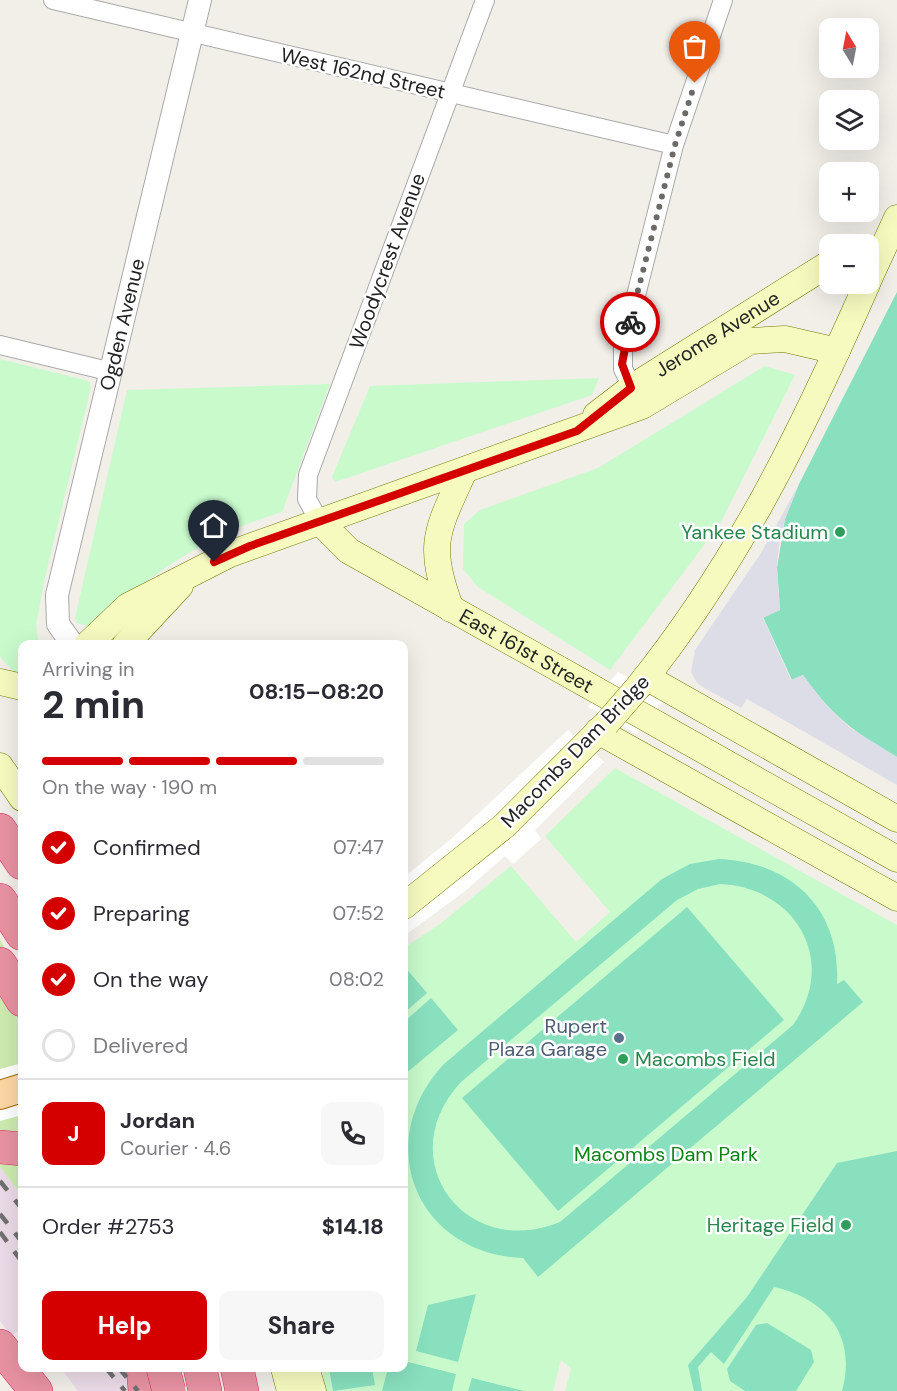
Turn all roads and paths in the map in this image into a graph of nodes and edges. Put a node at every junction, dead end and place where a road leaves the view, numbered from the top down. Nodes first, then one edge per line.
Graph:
1 (53, 0) edge
2 (200, 0) edge
3 (485, 0) edge
4 (723, 0) edge
5 (192, 34) junction
6 (449, 93) junction
7 (675, 145) junction
8 (894, 223) edge
9 (878, 234) edge
10 (879, 257) edge
11 (819, 271) edge
12 (863, 294) edge
13 (0, 345) edge
14 (837, 351) junction
15 (112, 372) junction
16 (637, 397) junction
17 (464, 471) junction
18 (319, 521) junction
19 (186, 579) junction
20 (451, 609) junction
21 (69, 640) edge
22 (92, 640) edge
23 (130, 640) edge
24 (0, 682) edge
25 (642, 682) junction
26 (18, 686) edge
27 (602, 728) junction
28 (0, 766) edge
29 (18, 792) edge
30 (897, 819) edge
31 (0, 830) edge
32 (18, 857) edge
33 (897, 859) edge
34 (897, 898) edge
35 (0, 900) edge
36 (408, 903) edge
37 (18, 928) edge
38 (0, 964) edge
39 (18, 993) edge
40 (18, 1089) edge
41 (0, 1095) edge
42 (0, 1147) edge
43 (18, 1149) edge
44 (0, 1346) edge
45 (18, 1368) edge
46 (21, 1372) edge
47 (143, 1372) edge
48 (164, 1372) edge
49 (201, 1372) edge
50 (238, 1372) edge
51 (285, 1372) edge
52 (307, 1372) edge
53 (36, 1391) edge
54 (145, 1391) edge
55 (169, 1391) edge
56 (205, 1391) edge
57 (242, 1391) edge
58 (290, 1391) edge
59 (313, 1391) edge

1 - 5 street, West 162nd Street
2 - 5 street, Ogden Avenue
3 - 6 street, Woodycrest Avenue
4 - 7 street
5 - 6 street, West 162nd Street
5 - 15 street, Ogden Avenue
6 - 7 street, West 162nd Street
6 - 18 street, Woodycrest Avenue
7 - 16 street
8 - 9 main road
8 - 10 main road, Macombs Dam Bridge
11 - 16 main road, Jerome Avenue
12 - 14 main road, Macombs Dam Bridge
13 - 15 street
14 - 16 main road, Jerome Avenue
14 - 25 main road, Macombs Dam Bridge
15 - 21 street, Ogden Avenue
16 - 17 main road, Jerome Avenue
17 - 18 main road, Jerome Avenue
17 - 20 main road
18 - 19 main road, Jerome Avenue
18 - 20 main road, East 161st Street
19 - 22 main road, Jerome Avenue
19 - 23 main road, Jerome Avenue
20 - 33 main road, East 161st Street
24 - 26 main road
25 - 27 main road, Macombs Dam Bridge, bridge
25 - 30 main road
27 - 34 main road
27 - 36 main road, Macombs Dam Bridge
28 - 29 main road
31 - 32 highway
35 - 37 highway
38 - 39 highway
40 - 41 main road
42 - 43 highway
44 - 45 highway
46 - 53 highway
47 - 54 highway
48 - 55 highway, bridge
49 - 56 highway
50 - 57 highway
51 - 58 main road
52 - 59 main road

